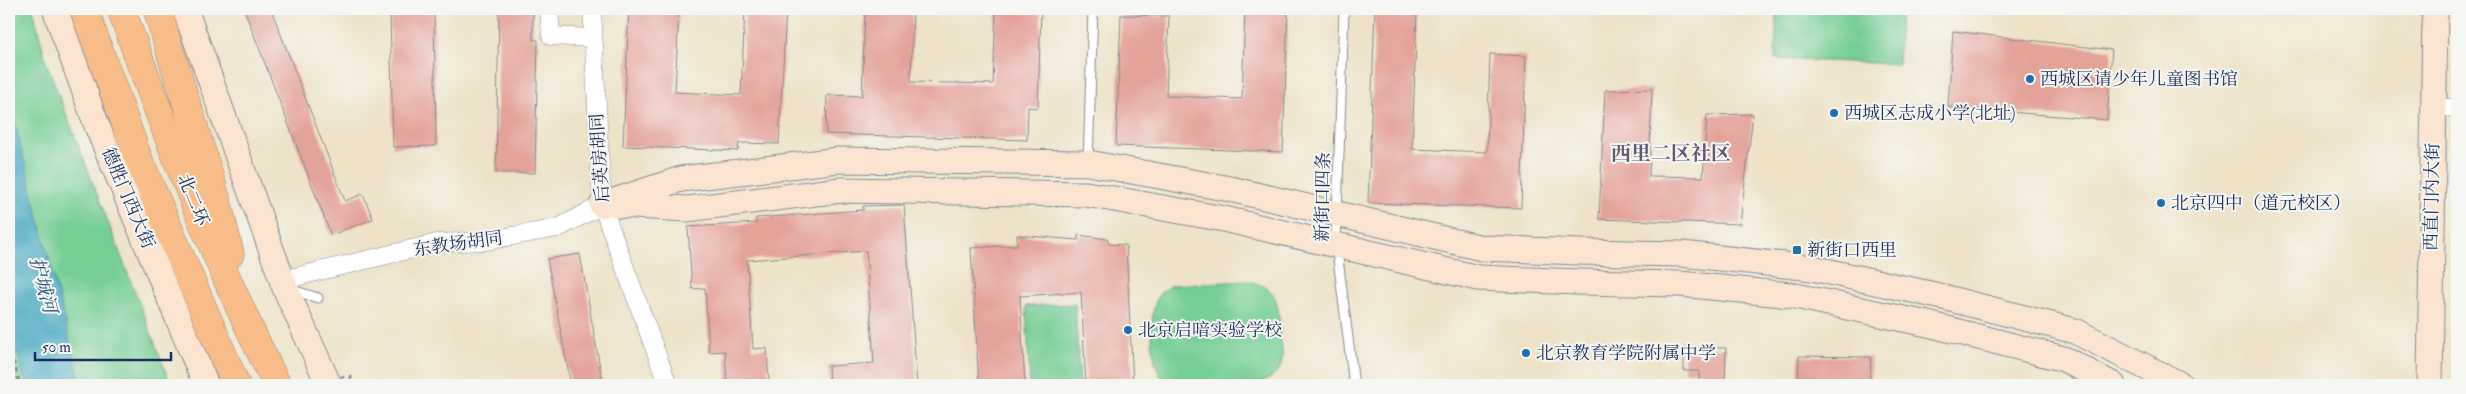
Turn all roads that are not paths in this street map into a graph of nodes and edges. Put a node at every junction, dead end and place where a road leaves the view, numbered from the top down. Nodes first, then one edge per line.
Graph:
1 (55, 9) edge
2 (121, 9) edge
3 (185, 9) edge
4 (549, 9) edge
5 (592, 9) edge
6 (1093, 9) edge
7 (1344, 9) edge
8 (2435, 9) edge
9 (158, 11) edge
10 (85, 15) edge
11 (592, 38) junction
12 (2445, 108) edge
13 (1088, 163) junction
14 (602, 205) junction
15 (1338, 213) junction
16 (1336, 243) junction
17 (285, 288) junction
18 (318, 298) dead end
19 (246, 323) junction
20 (333, 382) edge
21 (206, 385) edge
22 (236, 385) edge
23 (277, 385) edge
24 (668, 385) edge
25 (1354, 385) edge
26 (2113, 385) edge
27 (2180, 385) edge
28 (2430, 385) edge

1 - 21 street, 德胜门西大街
2 - 19 highway, 北二环
3 - 17 street
4 - 11 street
5 - 11 street, 后英房胡同
6 - 13 lane
7 - 15 lane, 新街口四条
8 - 12 street, 西直门内大街
9 - 19 highway
10 - 22 highway, 北二环
11 - 14 street, 后英房胡同
12 - 28 street, 西直门内大街
13 - 14 street
13 - 15 street
14 - 16 street
14 - 17 street, 东教场胡同
14 - 24 street, 后英房胡同
15 - 16 lane, 新街口四条
15 - 27 street
16 - 25 lane, 新街口四条
16 - 26 street
17 - 18 lane
17 - 20 street
19 - 23 highway, 北二环

